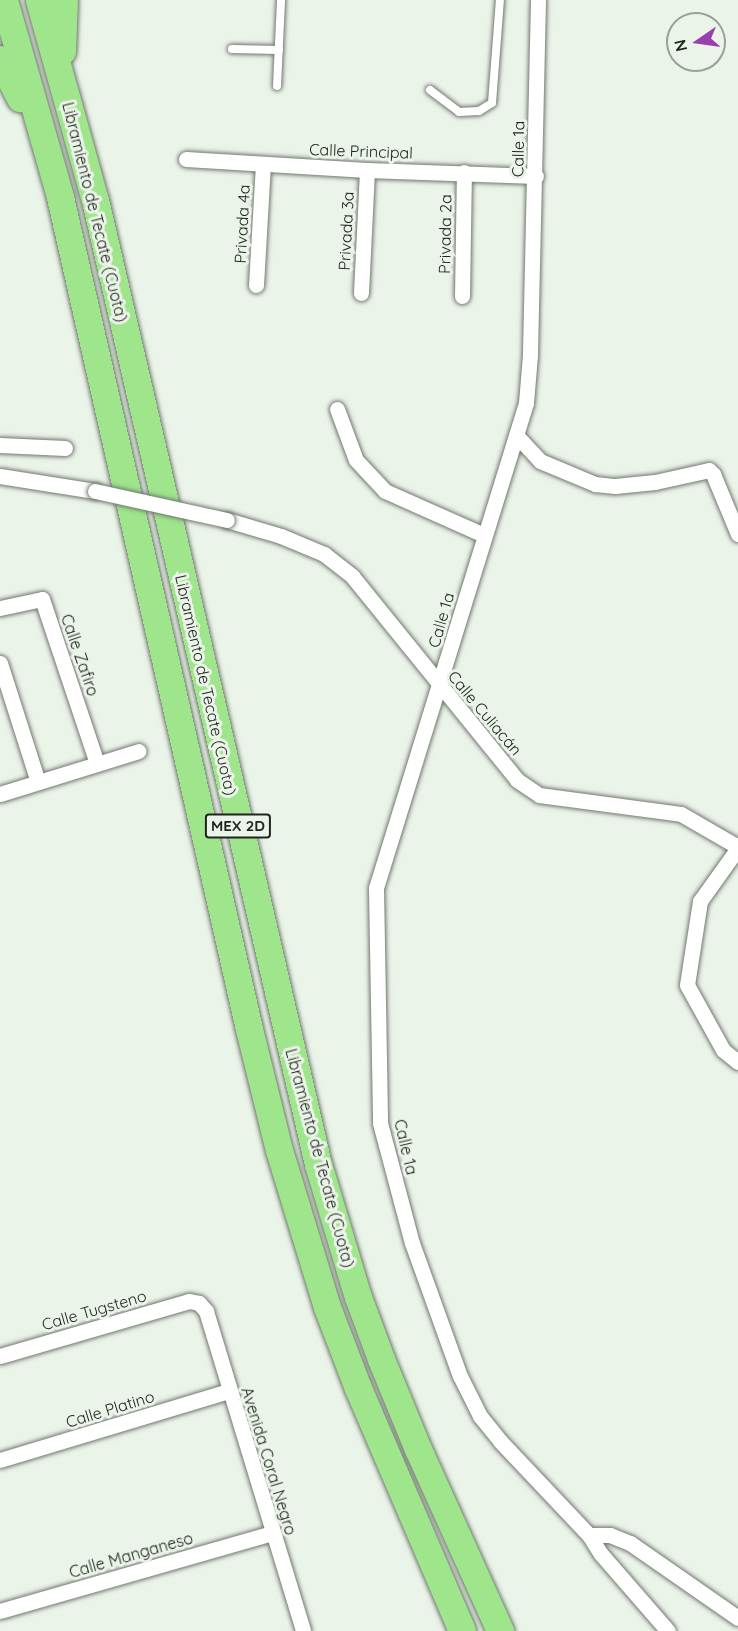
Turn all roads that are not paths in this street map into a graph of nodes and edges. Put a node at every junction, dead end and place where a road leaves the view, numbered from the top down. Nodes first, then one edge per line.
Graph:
1 (4, 0) edge
2 (39, 0) edge
3 (64, 0) edge
4 (281, 0) edge
5 (500, 0) edge
6 (538, 0) edge
7 (232, 49) dead end
8 (279, 50) junction
9 (0, 59) edge
10 (277, 86) dead end
11 (430, 90) dead end
12 (65, 94) junction
13 (186, 159) dead end
14 (263, 165) junction
15 (367, 170) junction
16 (464, 172) junction
17 (536, 176) junction
18 (60, 197) junction
19 (256, 285) dead end
20 (361, 293) dead end
21 (462, 296) dead end
22 (337, 409) dead end
23 (516, 435) junction
24 (0, 445) edge
25 (65, 447) dead end
26 (0, 476) edge
27 (738, 534) edge
28 (484, 535) junction
29 (0, 608) edge
30 (0, 663) edge
31 (440, 688) junction
32 (139, 751) dead end
33 (97, 764) junction
34 (38, 782) junction
35 (0, 794) edge
36 (738, 847) edge
37 (738, 1062) edge
38 (199, 1303) joint
39 (0, 1356) edge
40 (229, 1391) junction
41 (0, 1460) edge
42 (272, 1533) junction
43 (590, 1535) junction
44 (0, 1611) edge
45 (738, 1617) edge
46 (303, 1631) edge
47 (462, 1631) edge
48 (500, 1631) edge
49 (668, 1631) edge

1 - 18 highway, Libramiento de Tecate (Cuota) / MEX 2D
2 - 12 highway, Libramiento de Tecate (Cuota) / MEX 2D
3 - 12 highway
4 - 8 lane
5 - 11 lane
6 - 17 street, Calle 1a
7 - 8 lane
8 - 10 lane
9 - 18 highway
12 - 48 highway, Libramiento de Tecate (Cuota) / MEX 2D
13 - 14 street, Calle Principal
14 - 15 street, Calle Principal
14 - 19 street, Privada 4a
15 - 16 street, Calle Principal
15 - 20 street, Privada 3a
16 - 17 street, Calle Principal
16 - 21 street, Privada 2a
17 - 23 street, Calle 1a
18 - 47 highway, Libramiento de Tecate (Cuota) / MEX 2D
22 - 28 street
23 - 27 street
23 - 28 street, Calle 1a
24 - 25 street
26 - 31 street, Calle Culiacán, bridge
28 - 31 street, Calle 1a
29 - 33 street, Calle Zafiro
30 - 34 street
31 - 36 street, Calle Culiacán
31 - 43 street, Calle 1a
32 - 33 street
33 - 34 street
34 - 35 street
36 - 37 street
38 - 39 street, Calle Tugsteno
38 - 40 street, Avenida Coral Negro
40 - 41 street, Calle Platino
40 - 42 street, Avenida Coral Negro
42 - 44 street, Calle Manganeso
42 - 46 street, Avenida Coral Negro
43 - 45 street
43 - 49 street, Calle 1a

